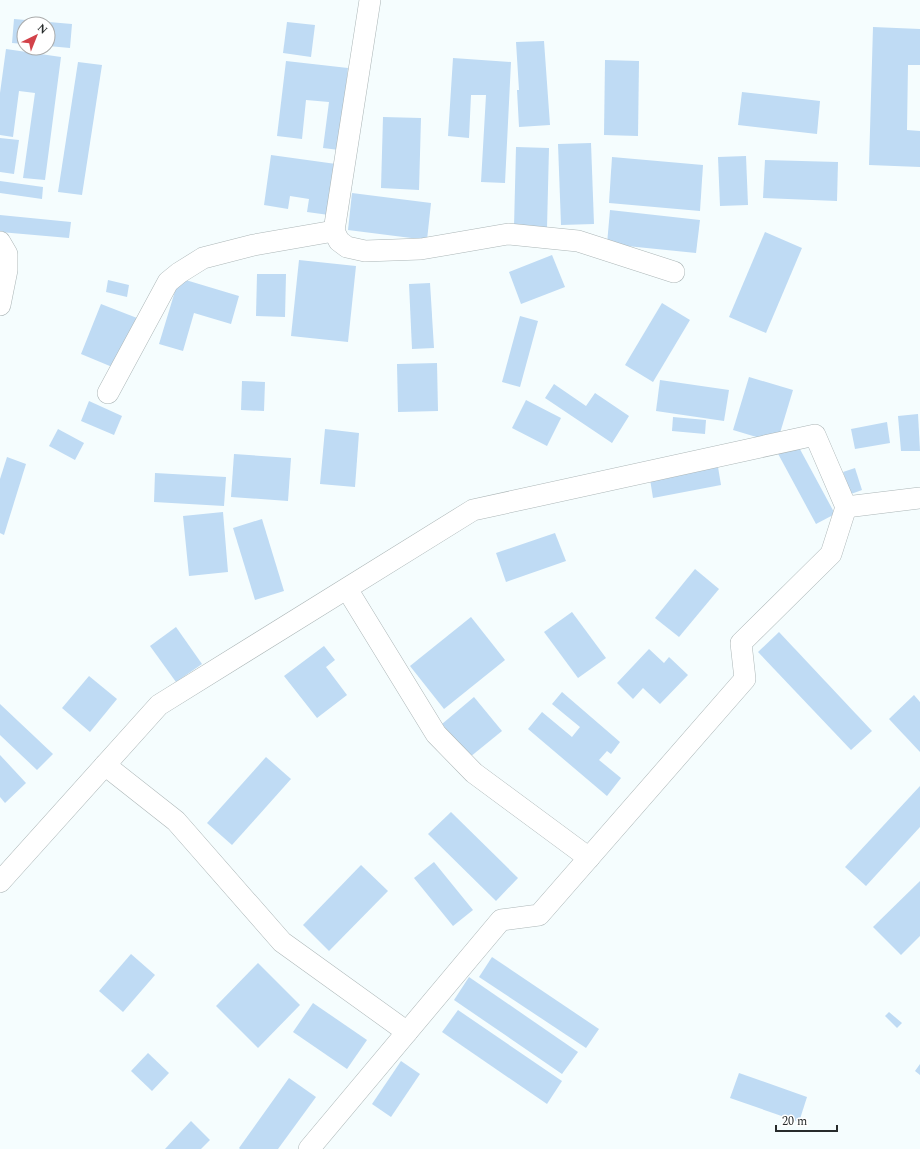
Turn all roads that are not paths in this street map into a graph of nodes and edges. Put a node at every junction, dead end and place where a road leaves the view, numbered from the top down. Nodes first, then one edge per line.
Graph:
1 (370, 0) edge
2 (334, 231) junction
3 (0, 242) edge
4 (674, 272) dead end
5 (0, 305) edge
6 (108, 393) dead end
7 (920, 498) edge
8 (846, 507) junction
9 (347, 589) junction
10 (105, 765) junction
11 (589, 858) junction
12 (0, 882) edge
13 (407, 1032) junction
14 (309, 1149) edge

1 - 2 street
2 - 4 street
2 - 6 street
3 - 5 street
7 - 8 street
8 - 9 street
8 - 11 street
9 - 10 street
9 - 11 street
10 - 12 street
10 - 13 street
11 - 13 street
13 - 14 street

